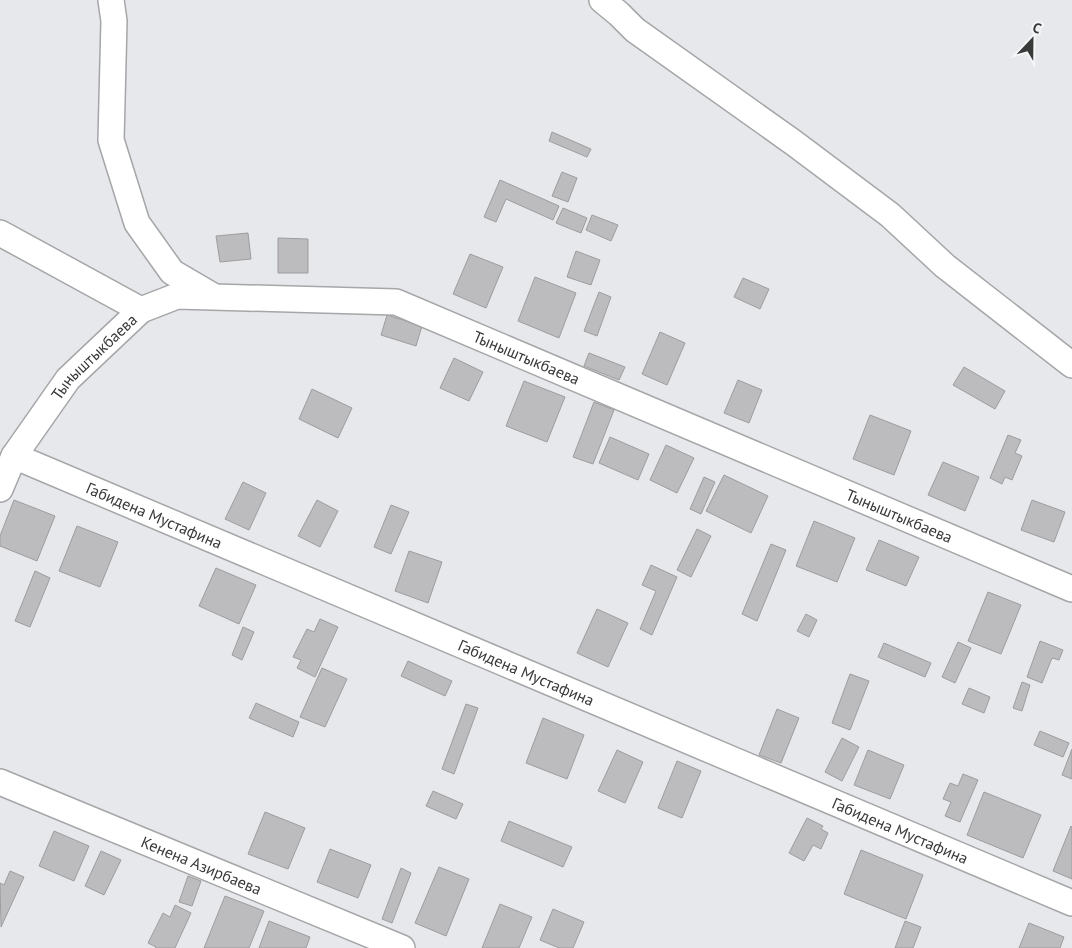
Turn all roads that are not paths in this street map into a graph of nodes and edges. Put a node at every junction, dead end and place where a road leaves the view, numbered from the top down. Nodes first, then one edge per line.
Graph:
1 (111, 0) edge
2 (602, 0) edge
3 (0, 233) edge
4 (215, 297) junction
5 (141, 310) junction
6 (1072, 364) edge
7 (14, 456) junction
8 (0, 490) edge
9 (1072, 588) edge
10 (0, 782) edge
11 (1072, 903) edge
12 (402, 948) edge

1 - 4 street
2 - 6 street
3 - 5 street
4 - 5 street, Тыныштыкбаева
4 - 9 street, Тыныштыкбаева
5 - 7 street, Тыныштыкбаева
7 - 8 street
7 - 11 street, Габидена Мустафина
10 - 12 street, Кенена Азирбаева

